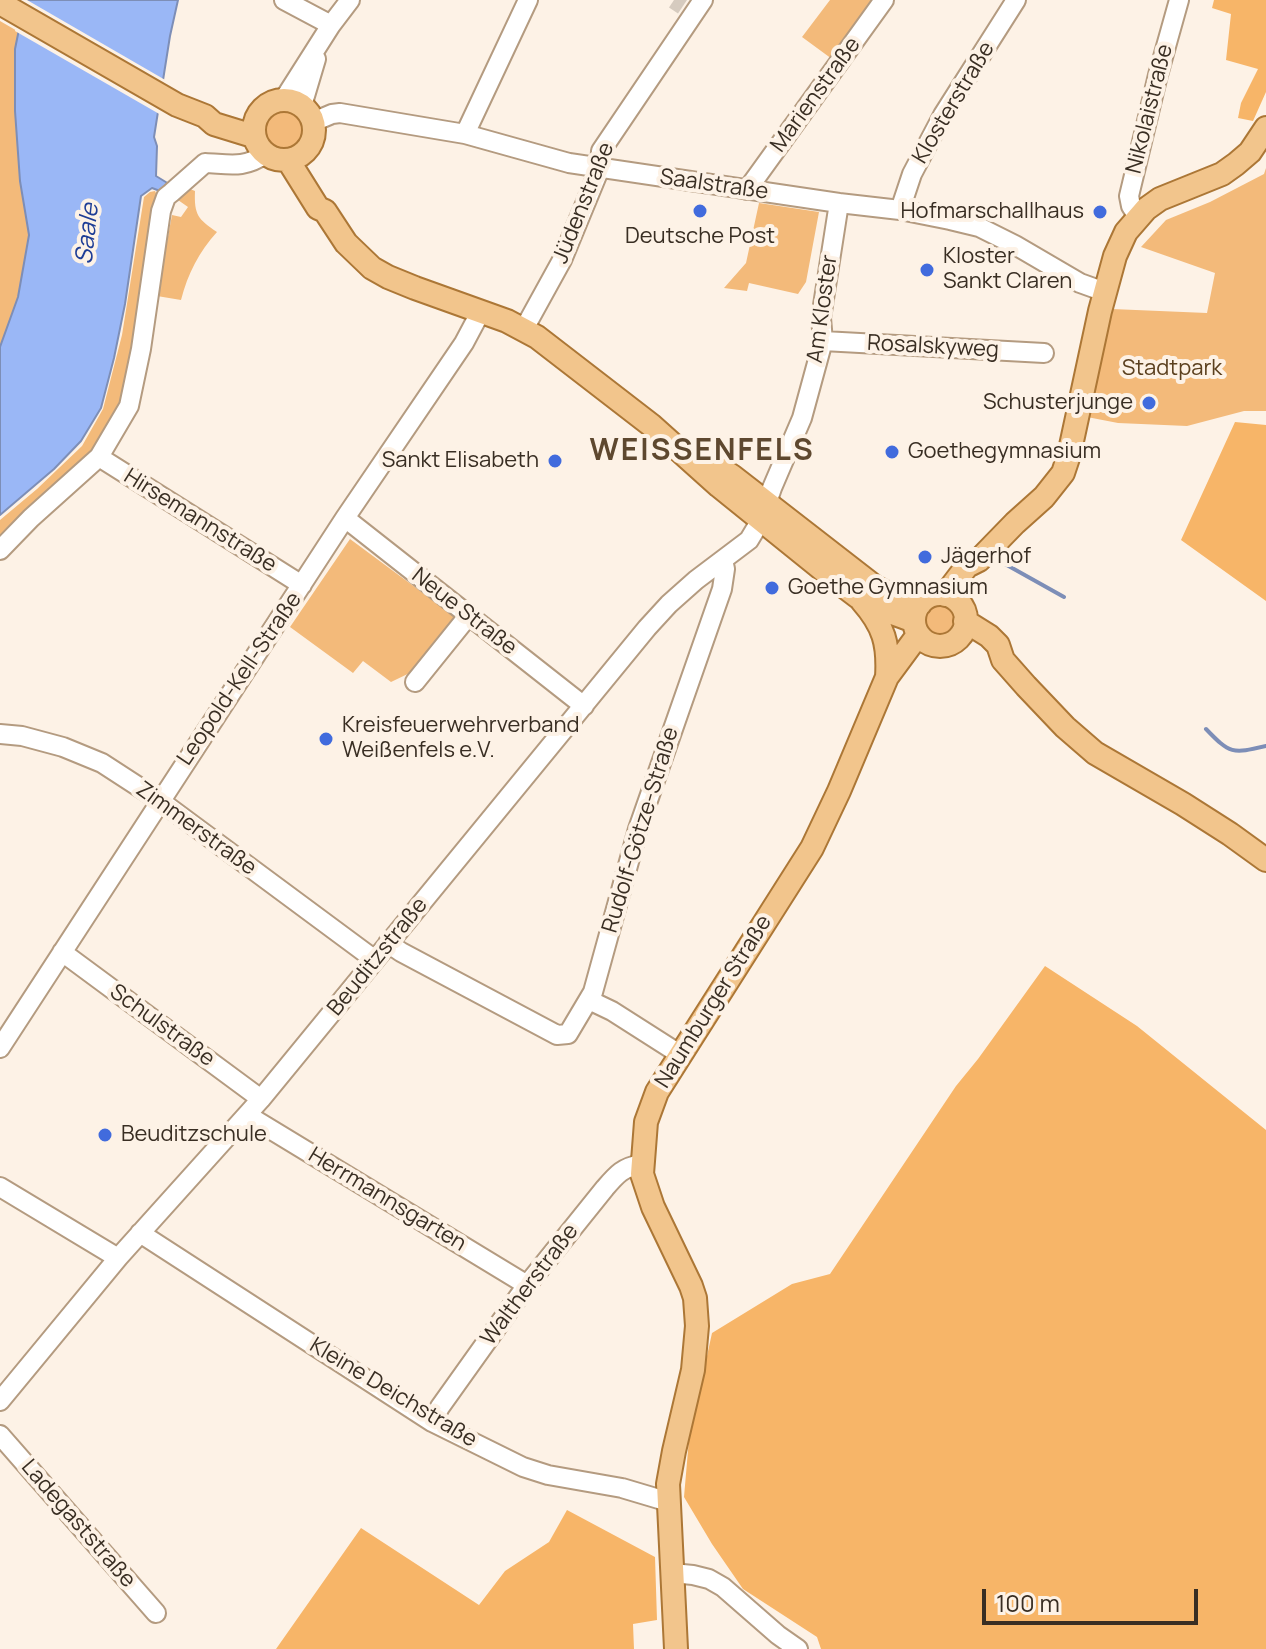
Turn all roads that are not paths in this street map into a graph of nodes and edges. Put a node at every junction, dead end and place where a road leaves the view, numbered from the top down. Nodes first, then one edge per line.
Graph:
1 (284, 0) edge
2 (350, 0) edge
3 (528, 0) edge
4 (884, 0) edge
5 (1016, 0) edge
6 (1179, 0) edge
7 (0, 3) edge
8 (693, 6) edge
9 (331, 25) junction
10 (300, 109) junction
11 (1266, 128) edge
12 (465, 134) junction
13 (258, 135) junction
14 (297, 155) junction
15 (600, 168) junction
16 (747, 190) junction
17 (839, 203) junction
18 (900, 210) junction
19 (1138, 217) junction
20 (1105, 292) junction
21 (481, 311) junction
22 (524, 329) junction
23 (828, 341) junction
24 (1044, 353) dead end
25 (99, 457) junction
26 (764, 512) junction
27 (345, 518) junction
28 (0, 550) edge
29 (723, 560) junction
30 (302, 585) junction
31 (858, 597) junction
32 (469, 615) junction
33 (957, 615) junction
34 (921, 626) junction
35 (887, 677) junction
36 (415, 682) dead end
37 (877, 699) junction
38 (584, 706) junction
39 (0, 734) edge
40 (159, 800) junction
41 (1266, 860) edge
42 (388, 943) junction
43 (62, 952) junction
44 (375, 960) junction
45 (589, 1000) junction
46 (0, 1048) edge
47 (681, 1055) junction
48 (261, 1099) junction
49 (247, 1115) junction
50 (642, 1164) junction
51 (0, 1187) edge
52 (140, 1233) junction
53 (118, 1258) junction
54 (527, 1285) junction
55 (0, 1401) edge
56 (432, 1422) junction
57 (0, 1435) edge
58 (669, 1502) junction
59 (672, 1573) junction
60 (156, 1613) dead end
61 (676, 1649) edge
62 (798, 1649) edge

1 - 9 street
2 - 9 street
3 - 12 street
4 - 16 street, Marienstraße
5 - 18 street, Klosterstraße
6 - 19 street, Nikolaistraße
7 - 13 main road
8 - 15 street, Jüdenstraße
9 - 10 street
10 - 12 street, Saalstraße
10 - 13 main road
10 - 14 main road
11 - 19 main road
12 - 15 street, Saalstraße
13 - 14 main road
13 - 25 street
14 - 21 main road
15 - 16 street, Saalstraße
15 - 22 street, Jüdenstraße
16 - 17 street, Saalstraße
17 - 18 street, Saalstraße
17 - 23 street, Am Kloster
18 - 20 street, Saalstraße
19 - 20 main road
20 - 33 main road
21 - 22 main road
21 - 27 street, Leopold-Kell-Straße
22 - 26 main road
23 - 24 street, Rosalskyweg
23 - 26 street, Am Kloster
25 - 28 street
25 - 30 street, Hirsemannstraße
26 - 29 street, Beuditzstraße
26 - 31 main road
26 - 34 main road
27 - 30 street, Leopold-Kell-Straße
27 - 32 street, Neue Straße
29 - 38 street, Beuditzstraße
29 - 45 street, Rudolf-Götze-Straße
30 - 40 street, Leopold-Kell-Straße
31 - 34 main road
31 - 35 main road
32 - 36 street
32 - 38 street, Neue Straße
33 - 34 main road
33 - 34 main road
33 - 41 main road
34 - 35 main road, Naumburger Straße
34 - 37 main road
35 - 37 main road, Naumburger Straße
37 - 47 main road, Naumburger Straße
38 - 42 street, Beuditzstraße
39 - 40 street, Zimmerstraße
40 - 43 street, Leopold-Kell-Straße
40 - 44 street, Zimmerstraße
42 - 44 street, Beuditzstraße
42 - 45 street
43 - 46 street, Leopold-Kell-Straße
43 - 48 street, Schulstraße
44 - 48 street, Beuditzstraße
45 - 47 street
47 - 50 main road, Naumburger Straße
48 - 49 street, Beuditzstraße
49 - 52 street, Beuditzstraße
49 - 54 street, Herrmannsgarten
50 - 54 street, Waltherstraße
50 - 58 main road, Naumburger Straße
51 - 53 street
52 - 53 street, Beuditzstraße
52 - 56 street, Kleine Deichstraße
53 - 55 street, Beuditzstraße
54 - 56 street, Waltherstraße
56 - 58 street, Kleine Deichstraße
57 - 60 street, Ladegaststraße
58 - 59 main road, Naumburger Straße
59 - 61 main road, Naumburger Straße
59 - 62 street

